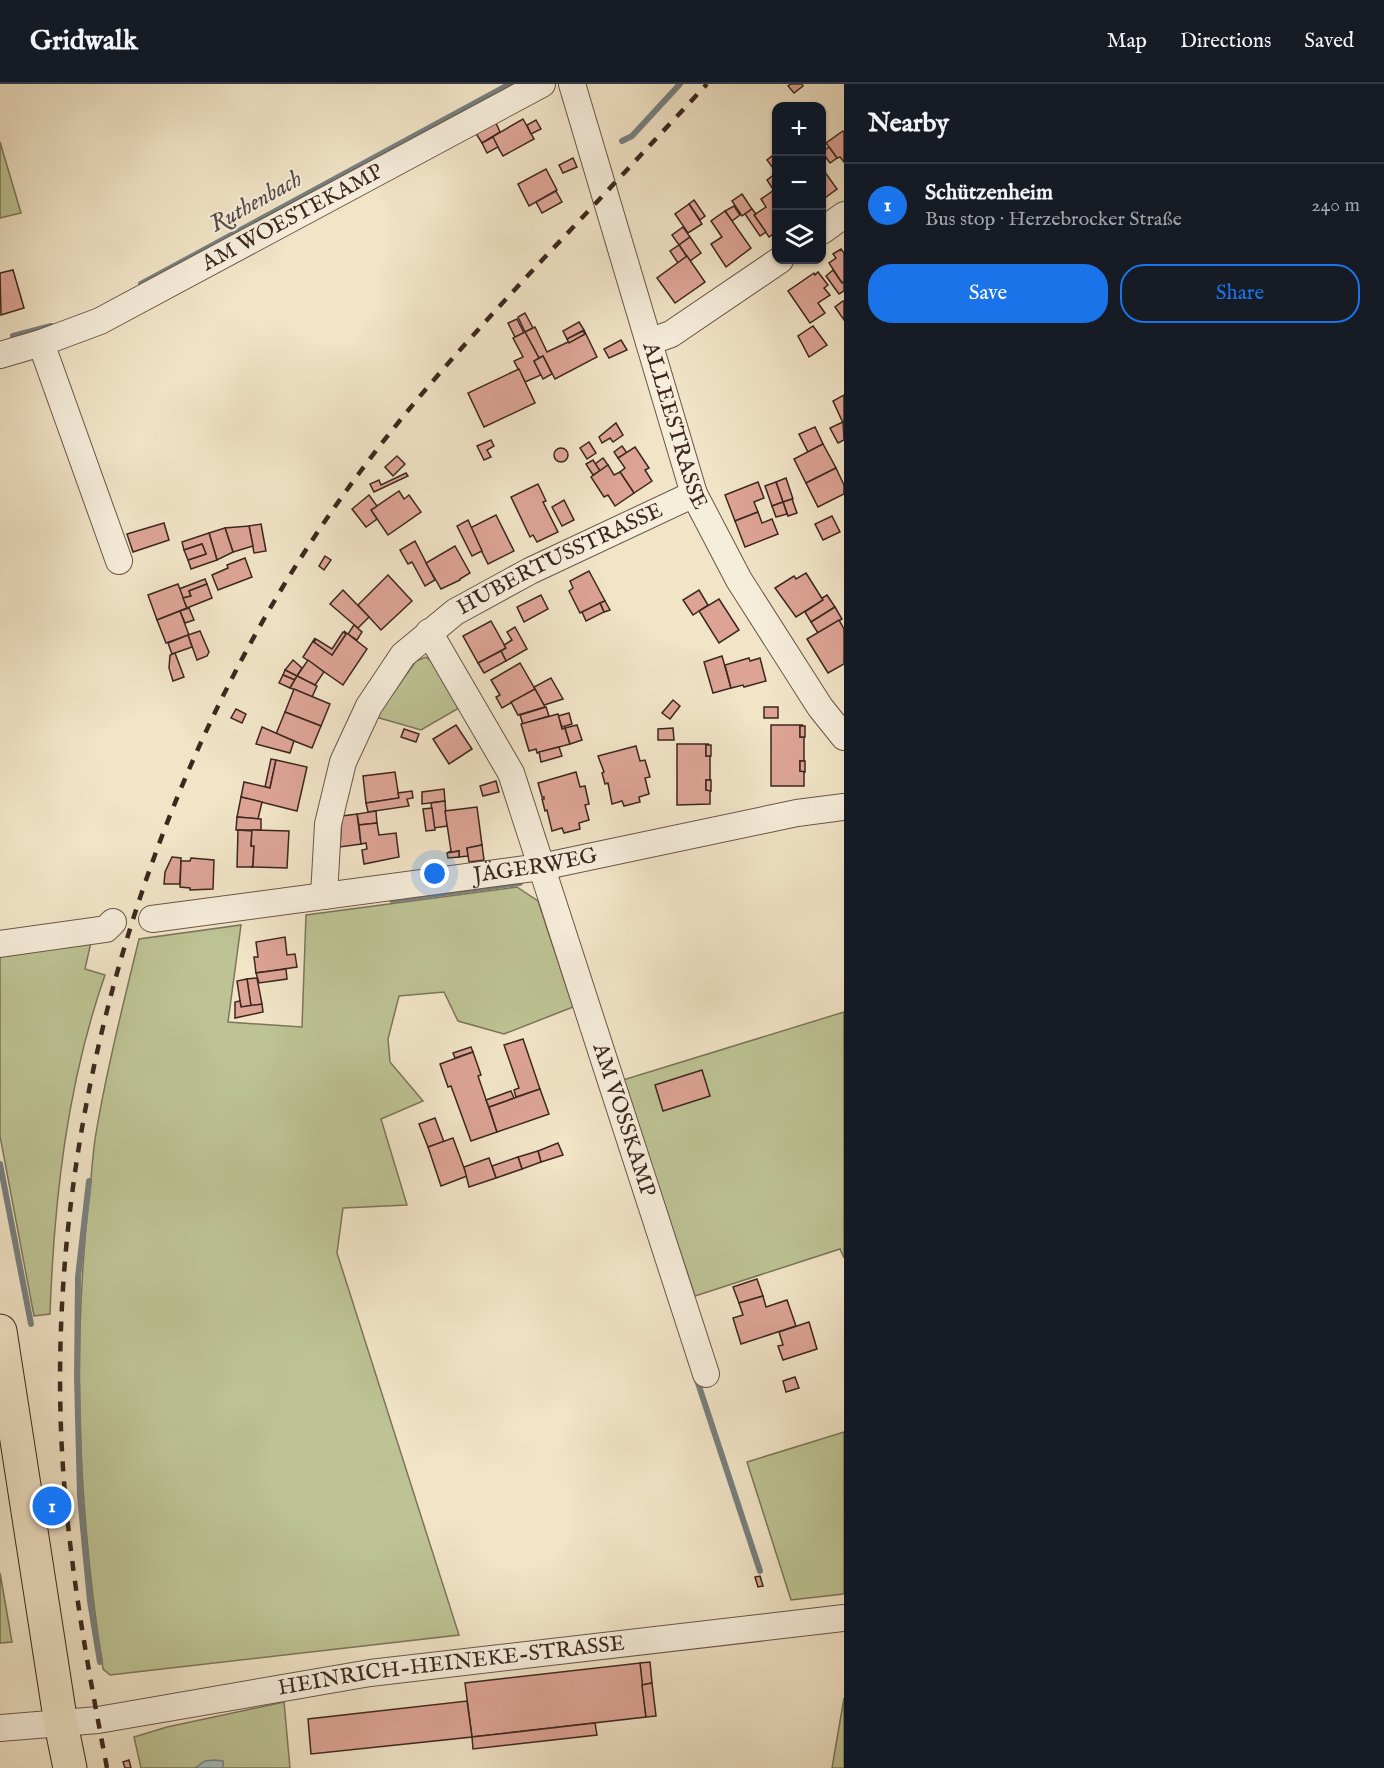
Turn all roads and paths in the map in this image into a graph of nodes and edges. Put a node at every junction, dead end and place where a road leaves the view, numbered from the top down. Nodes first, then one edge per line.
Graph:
1 (542, 84) edge
2 (572, 84) edge
3 (844, 215) edge
4 (826, 228) edge
5 (774, 264) edge
6 (649, 342) junction
7 (41, 343) junction
8 (0, 354) edge
9 (694, 494) junction
10 (119, 561) dead end
11 (429, 632) junction
12 (844, 737) edge
13 (844, 807) edge
14 (541, 867) junction
15 (324, 896) junction
16 (152, 919) dead end
17 (113, 922) dead end
18 (0, 944) edge
19 (0, 1331) edge
20 (706, 1374) dead end
21 (844, 1618) edge
22 (61, 1724) junction
23 (0, 1728) edge
24 (70, 1768) edge

1 - 7 street, AM WOESTEKAMP
2 - 6 street, ALLEESTRASSE
3 - 4 street
5 - 6 street
6 - 9 street, ALLEESTRASSE
7 - 8 street, AM WOESTEKAMP
7 - 10 street
9 - 11 street, HUBERTUSSTRASSE
9 - 12 street, ALLEESTRASSE
11 - 14 street
11 - 15 street, HUBERTUSSTRASSE
13 - 14 street, JÄGERWEG
14 - 15 street, JÄGERWEG
14 - 20 street, AM VOSSKAMP
15 - 16 street, JÄGERWEG
17 - 18 street
19 - 22 main road
21 - 22 street, HEINRICH-HEINEKE-STRASSE
22 - 23 street, HEINRICH-HEINEKE-STRASSE
22 - 24 main road

